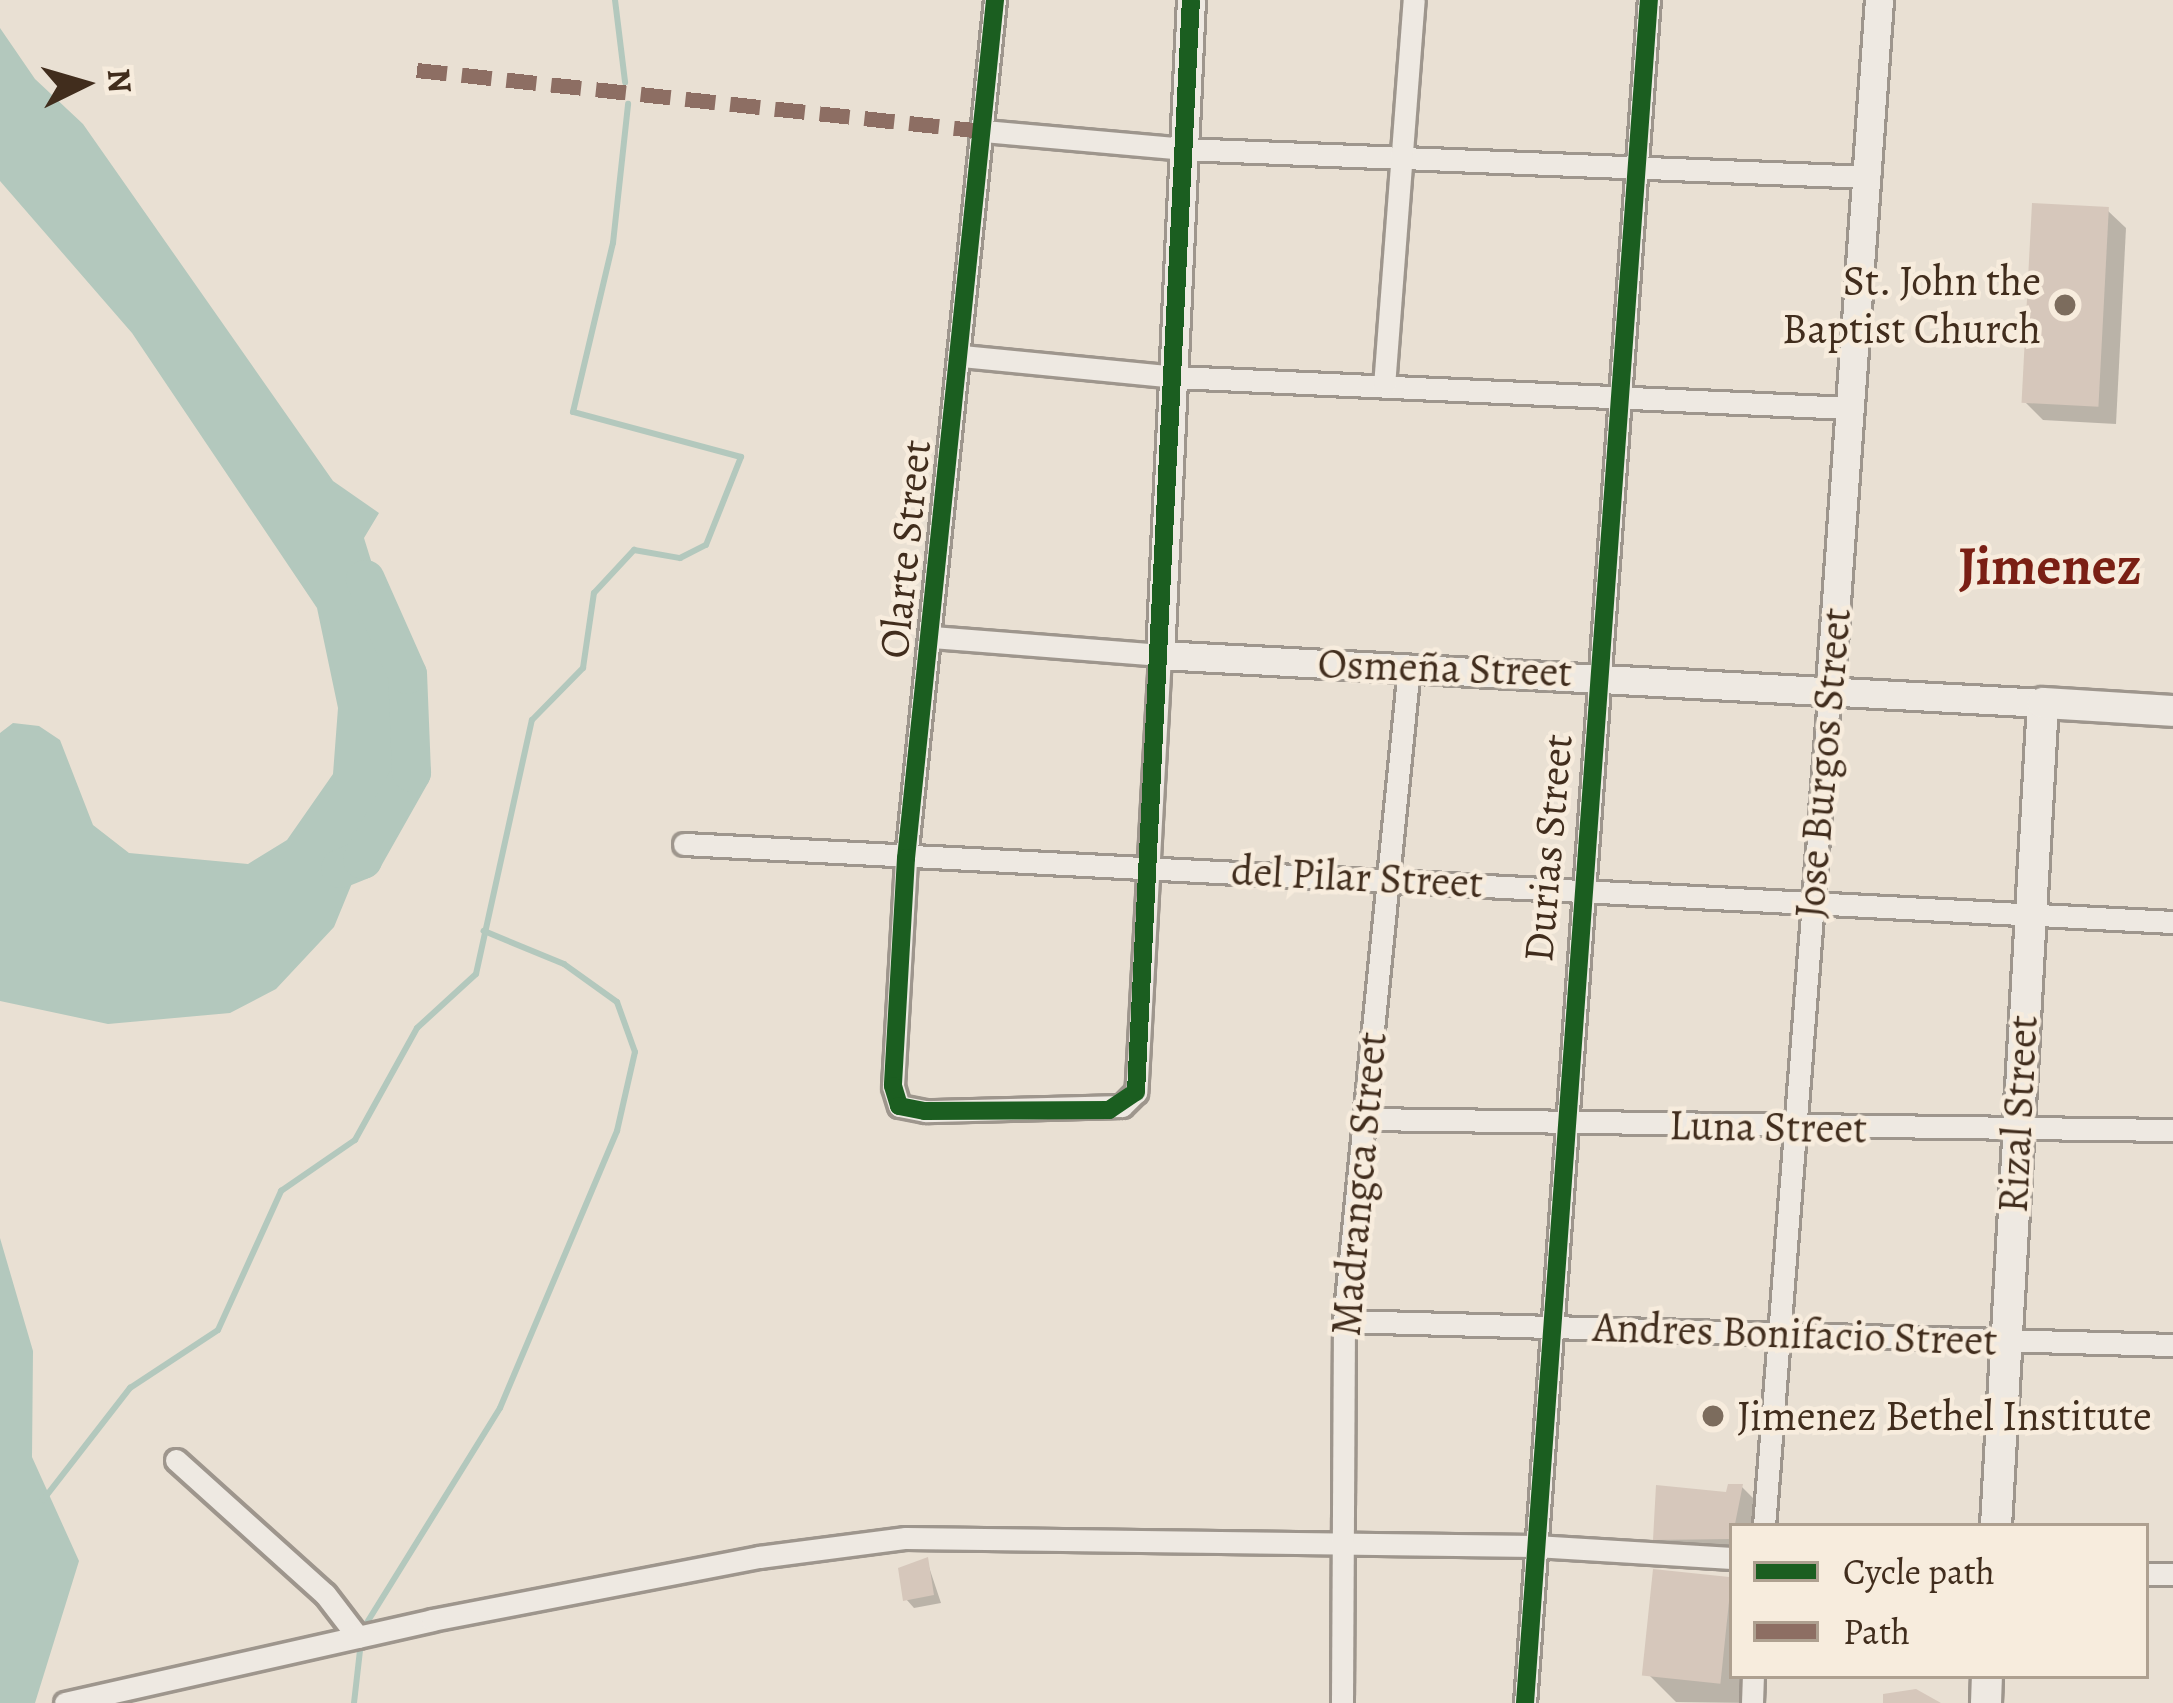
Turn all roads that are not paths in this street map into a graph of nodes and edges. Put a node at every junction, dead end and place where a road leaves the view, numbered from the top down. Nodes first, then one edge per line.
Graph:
1 (995, 0) edge
2 (1191, 0) edge
3 (1414, 0) edge
4 (1649, 0) edge
5 (1879, 0) edge
6 (983, 131) junction
7 (1183, 149) junction
8 (1402, 154) junction
9 (1636, 169) junction
10 (1869, 176) junction
11 (962, 356) junction
12 (1175, 377) junction
13 (1384, 386) junction
14 (1617, 398) junction
15 (1849, 408) junction
16 (933, 637) junction
17 (1160, 655) junction
18 (1409, 668) junction
19 (1599, 674) junction
20 (1830, 685) junction
21 (2043, 703) junction
22 (2173, 711) edge
23 (684, 844) dead end
24 (905, 858) junction
25 (1149, 868) junction
26 (1391, 880) junction
27 (1580, 886) junction
28 (1810, 908) junction
29 (2028, 919) junction
30 (2173, 922) edge
31 (1364, 1118) junction
32 (1563, 1124) junction
33 (1793, 1128) junction
34 (2018, 1130) junction
35 (2173, 1130) edge
36 (1344, 1321) junction
37 (1550, 1326) junction
38 (1778, 1337) junction
39 (2007, 1341) junction
40 (2173, 1345) edge
41 (176, 1460) dead end
42 (1764, 1523) edge
43 (1996, 1523) edge
44 (1338, 1543) junction
45 (1535, 1546) junction
46 (1729, 1558) edge
47 (358, 1636) junction
48 (65, 1703) edge
49 (1342, 1703) edge
50 (1525, 1703) edge

1 - 6 street, Olarte Street
2 - 7 street
3 - 8 street
4 - 9 street, Durias Street
5 - 10 street, Jose Burgos Street
6 - 7 street
6 - 11 street, Olarte Street
7 - 8 street
7 - 12 street
8 - 9 street
8 - 13 street
9 - 10 street
9 - 14 street, Durias Street
10 - 15 street, Jose Burgos Street
11 - 12 street
11 - 16 street, Olarte Street
12 - 13 street
12 - 17 street
13 - 14 street
14 - 15 street
14 - 19 street, Durias Street
15 - 20 street, Jose Burgos Street
16 - 17 street, Osmeña Street
16 - 24 street, Olarte Street
17 - 18 street, Osmeña Street
17 - 25 street
18 - 19 street, Osmeña Street
18 - 26 street, Madrangca Street
19 - 20 street, Osmeña Street
19 - 27 street, Durias Street
20 - 21 street, Osmeña Street
20 - 28 street, Jose Burgos Street
21 - 22 main road, Osmeña Street
21 - 29 main road, Rizal Street
23 - 24 street, del Pilar Street
24 - 25 street, del Pilar Street
24 - 25 street, Olarte Street
25 - 26 street, del Pilar Street
26 - 27 street, del Pilar Street
26 - 31 street, Madrangca Street
27 - 28 street, del Pilar Street
27 - 32 street, Durias Street
28 - 29 street, del Pilar Street
28 - 33 street, Jose Burgos Street
29 - 30 street, del Pilar Street
29 - 34 main road, Rizal Street
31 - 32 street, Luna Street
31 - 36 street, Madrangca Street
32 - 33 street, Luna Street
32 - 37 street, Durias Street
33 - 34 street, Luna Street
33 - 38 street, Jose Burgos Street
34 - 35 street, Luna Street
34 - 39 main road, Rizal Street
36 - 37 street, Andres Bonifacio Street
36 - 44 street, Madrangca Street
37 - 38 street, Andres Bonifacio Street
37 - 45 street, Durias Street
38 - 39 street, Andres Bonifacio Street
38 - 42 street, Jose Burgos Street
39 - 40 street, Andres Bonifacio Street
39 - 43 main road, Rizal Street
41 - 47 street
44 - 45 street
44 - 47 street
44 - 49 street, Madrangca Street
45 - 46 street
45 - 50 street, Durias Street
47 - 48 street

